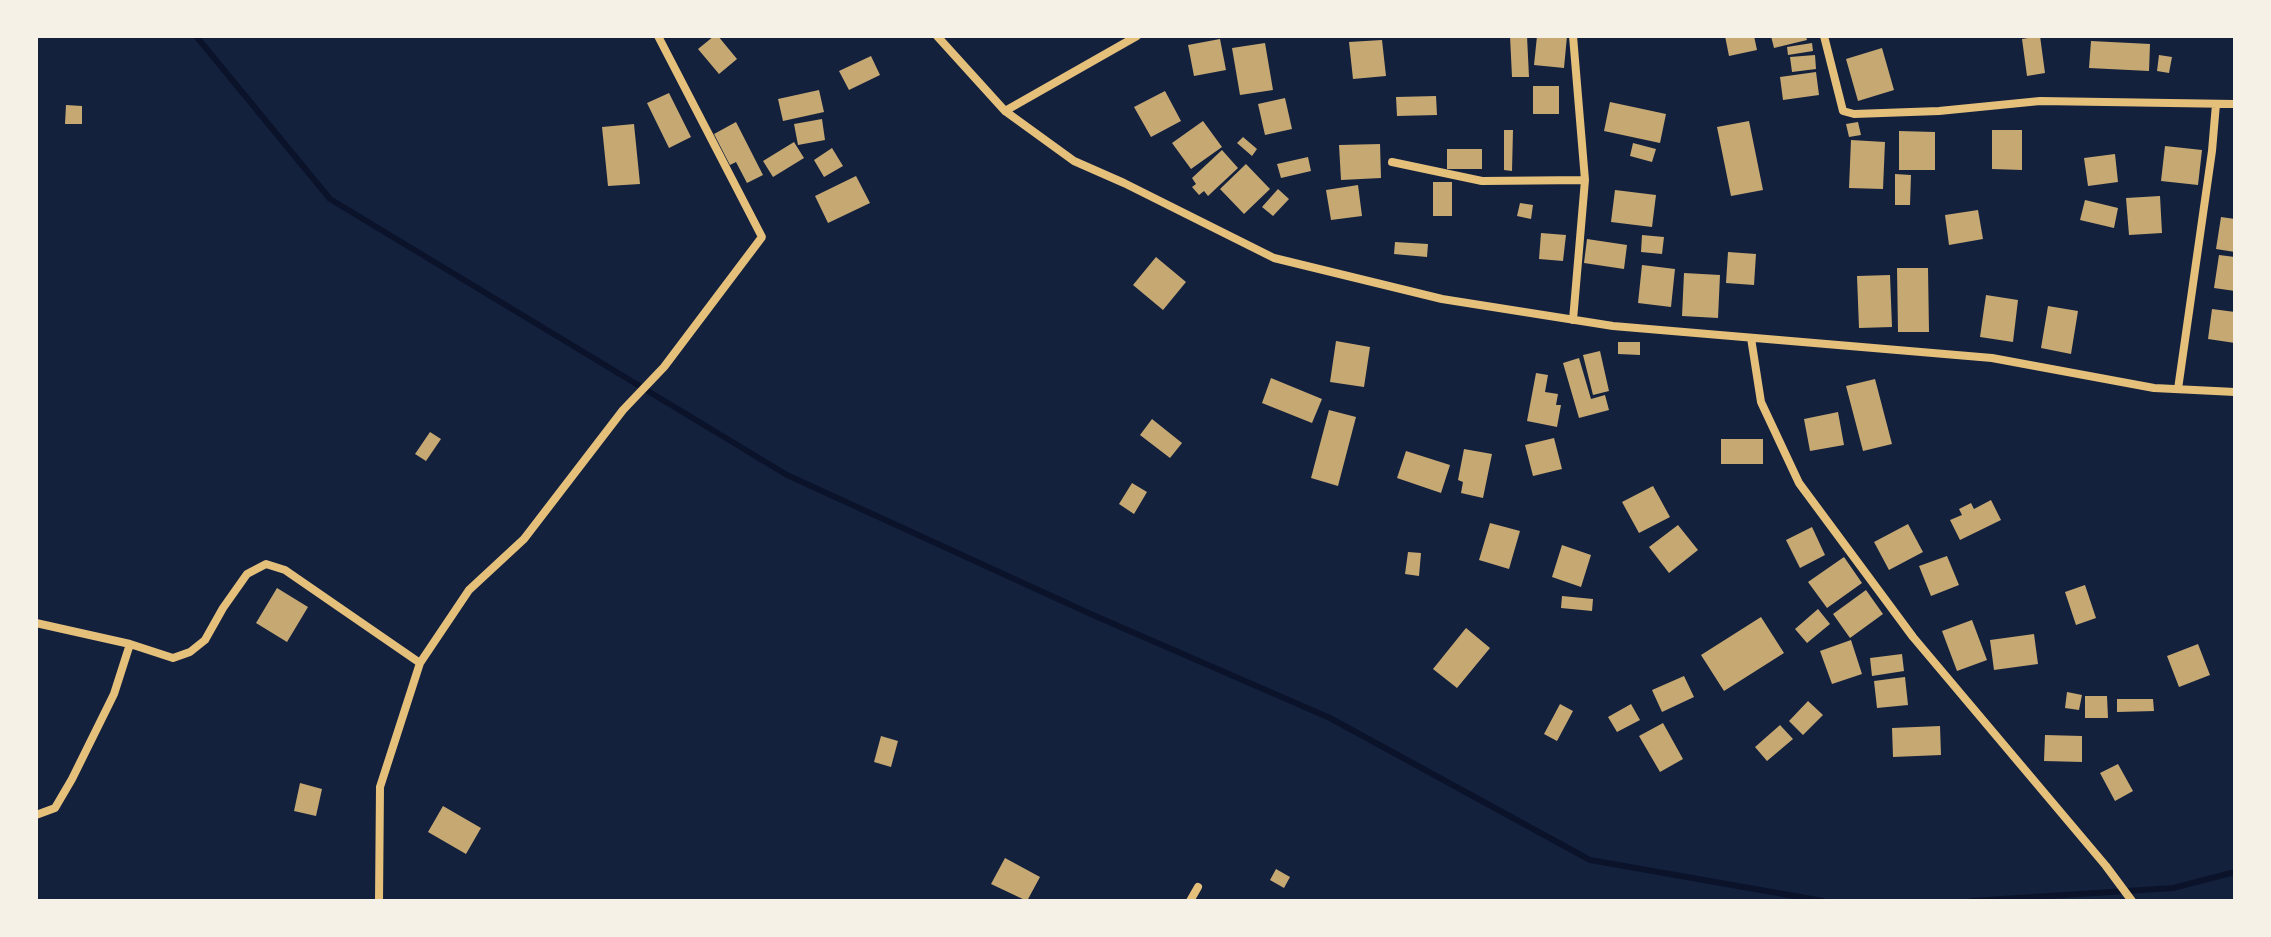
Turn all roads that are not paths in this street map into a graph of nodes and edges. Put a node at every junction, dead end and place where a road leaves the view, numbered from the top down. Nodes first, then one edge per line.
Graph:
1 (658, 36) edge
2 (937, 36) edge
3 (1137, 36) edge
4 (1573, 36) edge
5 (1824, 36) edge
6 (2216, 104) junction
7 (2235, 104) edge
8 (1005, 111) junction
9 (1392, 162) dead end
10 (1585, 180) junction
11 (1573, 320) junction
12 (1751, 338) junction
13 (2178, 389) junction
14 (2235, 392) edge
15 (36, 623) edge
16 (130, 644) junction
17 (420, 663) junction
18 (36, 815) edge
19 (1198, 887) dead end
20 (379, 901) edge
21 (1190, 901) edge
22 (2132, 901) edge

1 - 17 street
2 - 8 street
3 - 8 street
4 - 10 street
5 - 6 street
6 - 7 street
6 - 13 street
8 - 11 street
9 - 10 street
10 - 11 street
11 - 12 street
12 - 13 street
12 - 22 street
13 - 14 street
15 - 16 street
16 - 17 street
16 - 18 street
17 - 20 street
19 - 21 street

